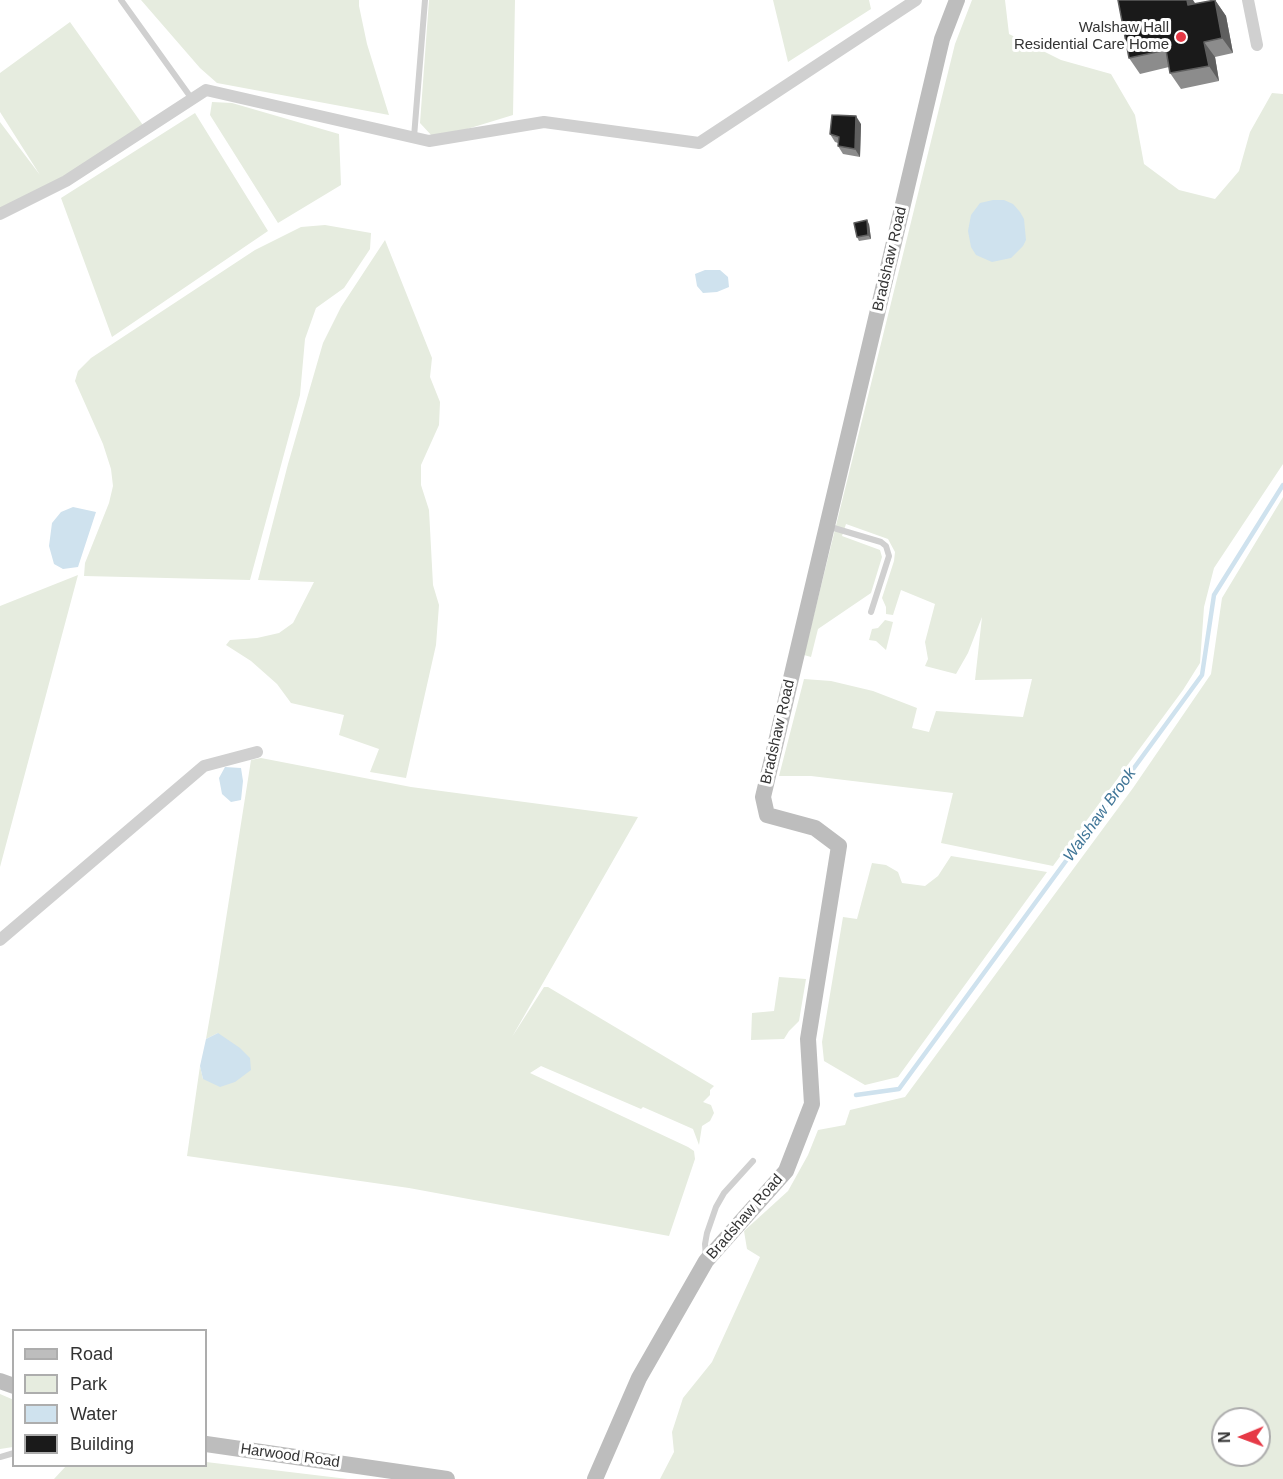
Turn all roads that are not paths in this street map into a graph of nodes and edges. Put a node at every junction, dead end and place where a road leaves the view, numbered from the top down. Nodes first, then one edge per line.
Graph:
1 (121, 0) edge
2 (424, 0) edge
3 (916, 0) edge
4 (957, 0) edge
5 (1248, 0) edge
6 (1257, 45) dead end
7 (192, 99) junction
8 (414, 138) junction
9 (0, 214) edge
10 (826, 526) junction
11 (871, 612) dead end
12 (257, 752) dead end
13 (0, 940) edge
14 (753, 1161) dead end
15 (706, 1262) junction
16 (207, 1444) edge
17 (447, 1479) edge
18 (596, 1479) edge

1 - 7 lane
2 - 8 lane
3 - 8 street
4 - 10 street, Bradshaw Road
5 - 6 street
7 - 8 street
7 - 9 street
10 - 11 lane
10 - 15 street, Bradshaw Road
12 - 13 street
14 - 15 lane
15 - 18 street, Bradshaw Road
16 - 17 street, Harwood Road

